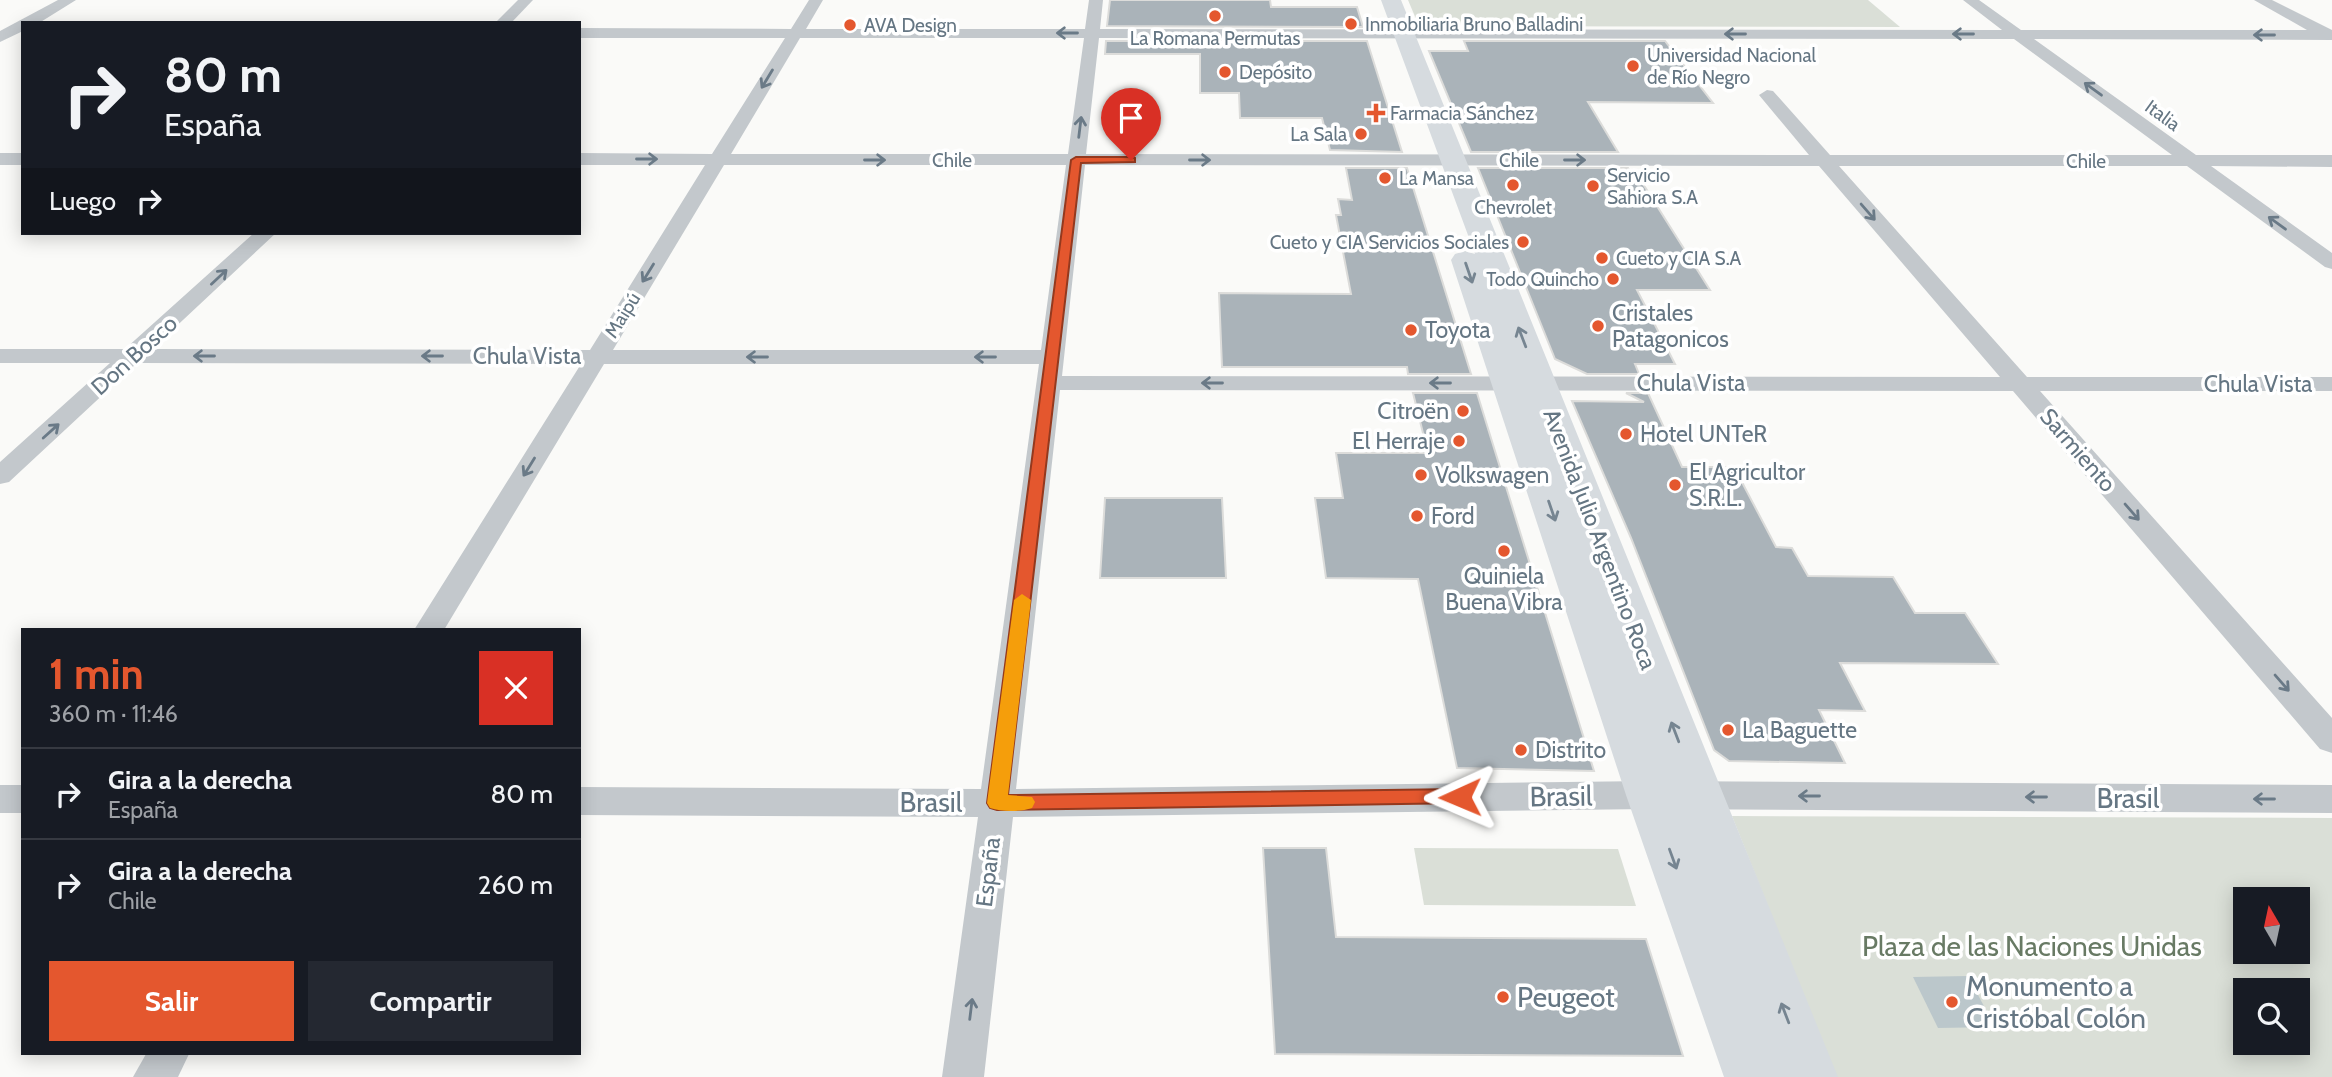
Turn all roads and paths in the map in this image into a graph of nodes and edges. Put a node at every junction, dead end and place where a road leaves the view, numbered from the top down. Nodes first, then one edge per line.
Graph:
1 (69, 0) edge
2 (526, 0) edge
3 (816, 0) edge
4 (1096, 0) edge
5 (1374, 0) edge
6 (1391, 0) edge
7 (1970, 0) edge
8 (2260, 0) edge
9 (30, 21) edge
10 (504, 21) edge
11 (581, 33) edge
12 (795, 33) junction
13 (1092, 33) junction
14 (1395, 34) junction
15 (2018, 34) junction
16 (2330, 36) edge
17 (1767, 95) dead end
18 (0, 159) edge
19 (21, 159) edge
20 (581, 159) edge
21 (718, 159) junction
22 (1076, 160) junction
23 (1441, 160) junction
24 (1823, 161) junction
25 (2192, 161) junction
26 (2332, 162) edge
27 (264, 235) edge
28 (2332, 263) edge
29 (0, 356) edge
30 (134, 356) junction
31 (597, 356) junction
32 (1051, 370) junction
33 (1524, 383) junction
34 (2019, 383) junction
35 (2332, 384) edge
36 (0, 476) edge
37 (430, 628) edge
38 (2332, 740) edge
39 (1675, 795) junction
40 (0, 799) edge
41 (21, 799) edge
42 (2332, 799) edge
43 (581, 801) edge
44 (997, 803) junction
45 (168, 1055) edge
46 (154, 1077) edge
47 (963, 1077) edge
48 (1753, 1077) edge
49 (1809, 1077) edge

1 - 9 street
2 - 10 street
3 - 12 street, Maipú
4 - 13 street, España
5 - 14 main road, Avenida Julio Argentino Roca
6 - 14 main road, Avenida Julio Argentino Roca
7 - 15 street, Italia
8 - 16 street
11 - 12 street
13 -> 12 street
12 -> 21 street, Maipú
13 - 14 street
22 -> 13 street, España
15 -> 14 street
14 - 23 main road, Avenida Julio Argentino Roca
16 -> 15 street
25 -> 15 street, Italia
17 - 24 street, Sarmiento
18 - 19 street
20 -> 21 street, Chile
21 -> 22 street, Chile
21 -> 31 street, Maipú
22 -> 23 street, Chile
22 - 32 street, España
23 -> 24 street, Chile
23 - 33 main road, Avenida Julio Argentino Roca
24 - 25 street, Chile
24 -> 34 street, Sarmiento
25 - 26 street, Chile
28 -> 25 street, Italia
30 -> 27 street, Don Bosco
29 - 30 street, Chula Vista
31 -> 30 street, Chula Vista
36 -> 30 street, Don Bosco
32 -> 31 street, Chula Vista
31 -> 37 street, Maipú
33 -> 32 street, Chula Vista
32 - 44 street, España
33 - 34 street, Chula Vista
39 -> 33 main road, Avenida Julio Argentino Roca
33 -> 39 main road, Avenida Julio Argentino Roca
34 - 35 street, Chula Vista
34 -> 38 street, Sarmiento
42 -> 39 street, Brasil
39 - 44 street, Brasil
39 -> 48 main road, Avenida Julio Argentino Roca
49 -> 39 main road, Avenida Julio Argentino Roca
40 - 41 street
43 - 44 street, Brasil
47 -> 44 street, España
45 - 46 street

